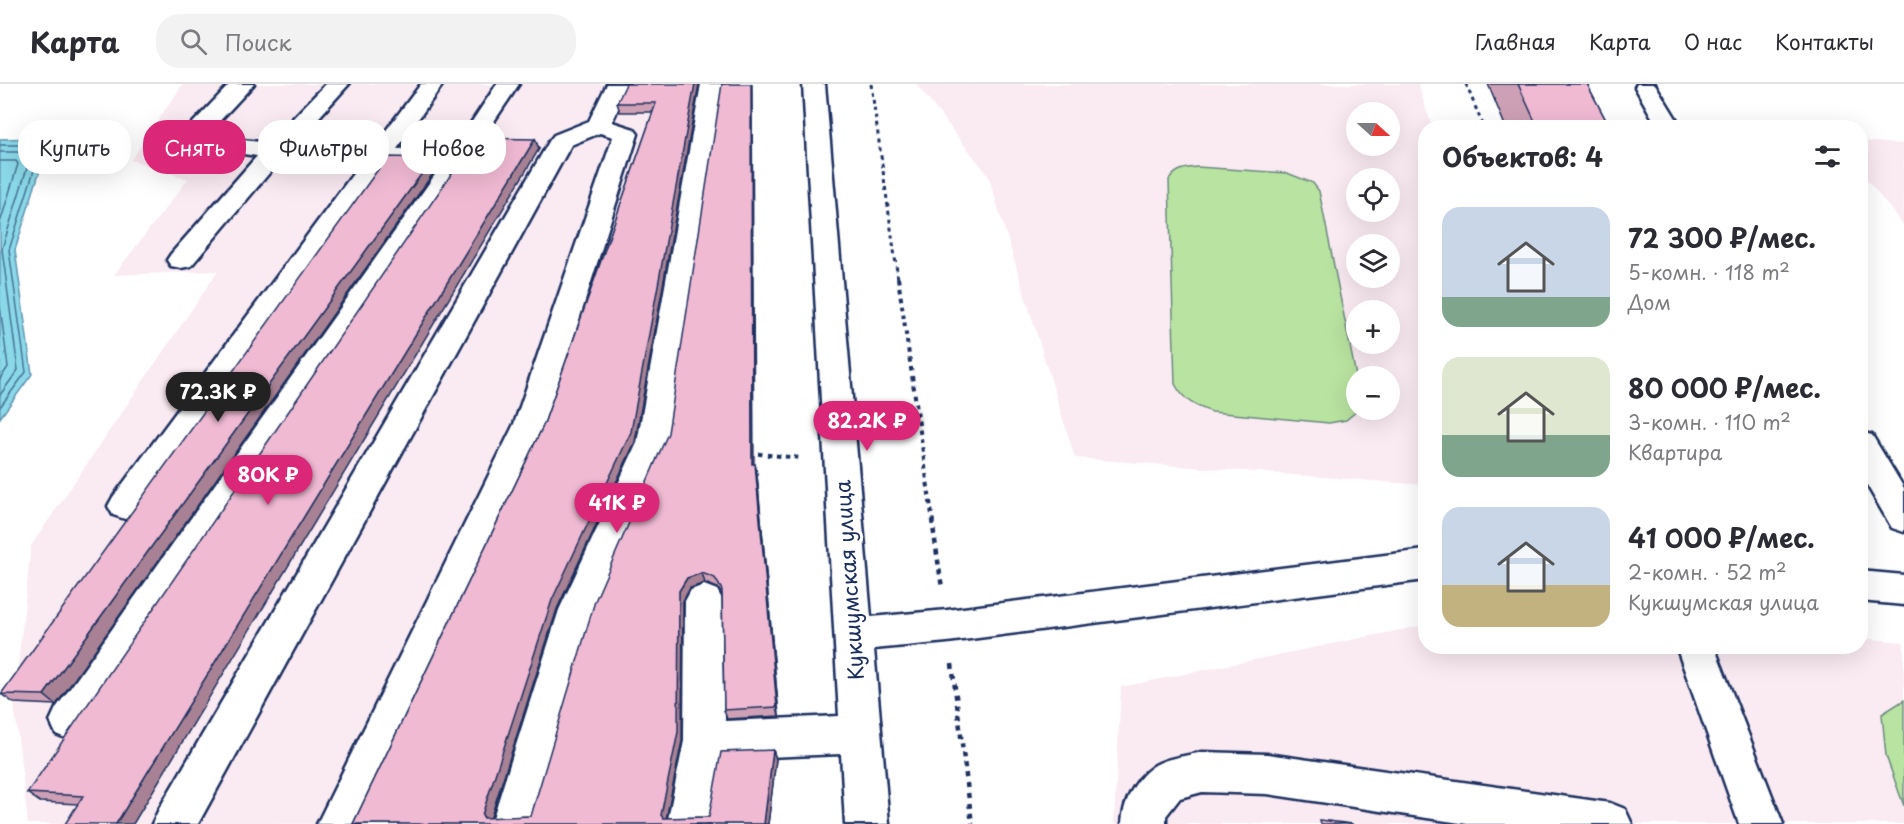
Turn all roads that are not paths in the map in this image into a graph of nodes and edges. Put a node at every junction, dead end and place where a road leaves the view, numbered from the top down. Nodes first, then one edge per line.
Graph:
1 (243, 84) edge
2 (338, 84) edge
3 (432, 84) edge
4 (508, 84) edge
5 (618, 84) edge
6 (712, 84) edge
7 (814, 84) edge
8 (1646, 87) dead end
9 (304, 120) edge
10 (489, 120) edge
11 (1665, 120) edge
12 (599, 125) junction
13 (389, 141) edge
14 (258, 149) edge
15 (258, 171) edge
16 (365, 174) edge
17 (455, 174) edge
18 (181, 260) dead end
19 (1868, 457) edge
20 (126, 506) dead end
21 (1904, 518) edge
22 (1418, 567) edge
23 (1868, 587) edge
24 (1904, 590) edge
25 (704, 601) dead end
26 (854, 635) junction
27 (1698, 654) edge
28 (70, 721) dead end
29 (861, 734) junction
30 (705, 741) junction
31 (174, 824) edge
32 (339, 824) edge
33 (513, 824) edge
34 (688, 824) edge
35 (867, 824) edge
36 (1144, 824) edge
37 (1610, 824) edge
38 (1761, 824) edge

1 - 14 street
2 - 9 street
3 - 13 street
4 - 10 street
5 - 12 street
6 - 33 street
7 - 26 street, Кукшумская улица
8 - 11 street
12 - 31 street
12 - 32 street
15 - 18 street
16 - 20 street
17 - 28 street
19 - 21 street
22 - 26 street
23 - 24 street
25 - 30 street
26 - 29 street, Кукшумская улица
27 - 38 street
29 - 30 street
29 - 35 street, Кукшумская улица
30 - 34 street
36 - 37 street

